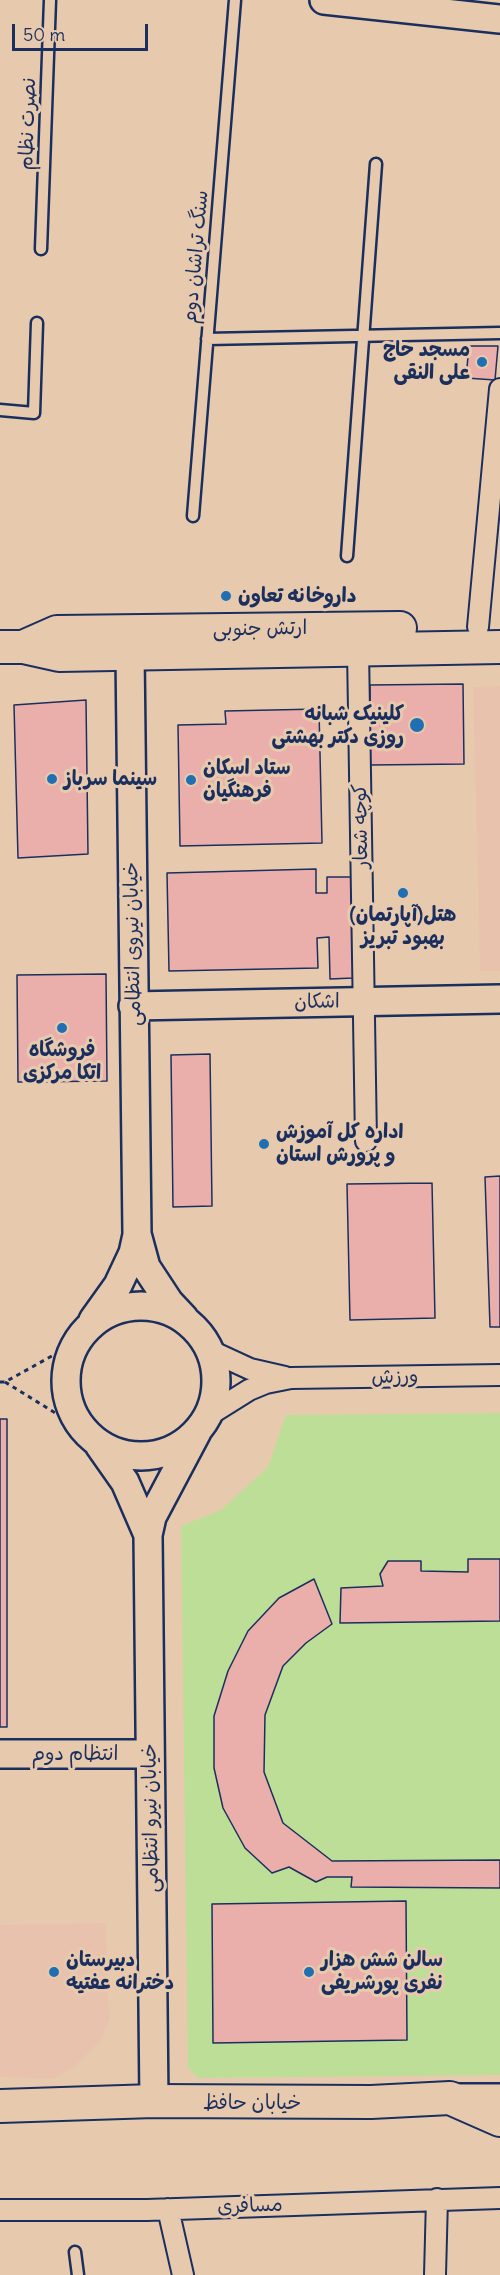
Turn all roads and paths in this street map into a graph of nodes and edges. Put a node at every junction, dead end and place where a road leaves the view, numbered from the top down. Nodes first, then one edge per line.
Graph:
1 (50, 0) edge
2 (235, 0) edge
3 (324, 0) edge
4 (472, 8) edge
5 (500, 19) edge
6 (376, 164) dead end
7 (41, 249) dead end
8 (37, 324) dead end
9 (500, 333) edge
10 (363, 336) junction
11 (207, 339) junction
12 (500, 389) edge
13 (0, 410) edge
14 (193, 516) dead end
15 (347, 556) dead end
16 (493, 634) edge
17 (11, 647) edge
18 (358, 650) junction
19 (130, 654) junction
20 (500, 999) edge
21 (364, 1001) junction
22 (133, 1006) junction
23 (366, 1141) dead end
24 (137, 1234) junction
25 (184, 1318) junction
26 (81, 1336) junction
27 (211, 1352) junction
28 (500, 1375) edge
29 (291, 1378) junction
30 (0, 1382) edge
31 (5, 1382) junction
32 (203, 1424) junction
33 (91, 1437) junction
34 (148, 1535) junction
35 (0, 1754) edge
36 (150, 1754) junction
37 (450, 2098) junction
38 (500, 2098) edge
39 (154, 2101) junction
40 (0, 2106) edge
41 (500, 2120) edge
42 (500, 2198) edge
43 (437, 2199) junction
44 (168, 2209) junction
45 (0, 2210) edge
46 (75, 2252) dead end
47 (78, 2275) edge
48 (183, 2275) edge
49 (435, 2275) edge

1 - 7 lane, نصرت نظام
2 - 11 lane, سنگ تراشان دوم
3 - 4 street
4 - 5 street
6 - 10 lane
8 - 13 lane
9 - 10 lane
10 - 11 lane
10 - 15 lane
11 - 14 lane, سنگ تراشان دوم
12 - 16 street
16 - 17 main road, ارتش جنوبی
16 - 18 main road, ارتش جنوبی
17 - 19 main road, ارتش جنوبی
18 - 19 main road, ارتش جنوبی
18 - 21 street, کوچه شعار
19 - 22 street, خیابان نیروی انتظامی
20 - 21 street, اشکان
21 - 22 street, اشکان
21 - 23 street, کوچه شعار
22 - 24 street, خیابان نیروی انتظامی
24 - 25 street, خیابان نیروی انتظامی
24 - 26 street, خیابان نیروی انتظامی
25 - 26 street
25 - 27 street
26 - 31 path
26 - 33 street
27 - 29 street, ورزش
27 - 32 street
28 - 29 street, ورزش
29 - 32 street, ورزش
30 - 31 path
31 - 33 path
32 - 33 street
32 - 34 street, خیابان نیرو انتظامی
33 - 34 street, خیابان نیرو انتظامی
34 - 36 street, خیابان نیرو انتظامی
35 - 36 street, انتظام دوم
36 - 39 street, خیابان نیرو انتظامی
37 - 38 street
37 - 39 main road, خیابان حافظ
37 - 41 main road, خیابان حافظ
39 - 40 main road, خیابان حافظ
42 - 43 street, مسافری
43 - 44 street, مسافری
43 - 49 street
44 - 45 street, مسافری
44 - 48 street
46 - 47 lane

